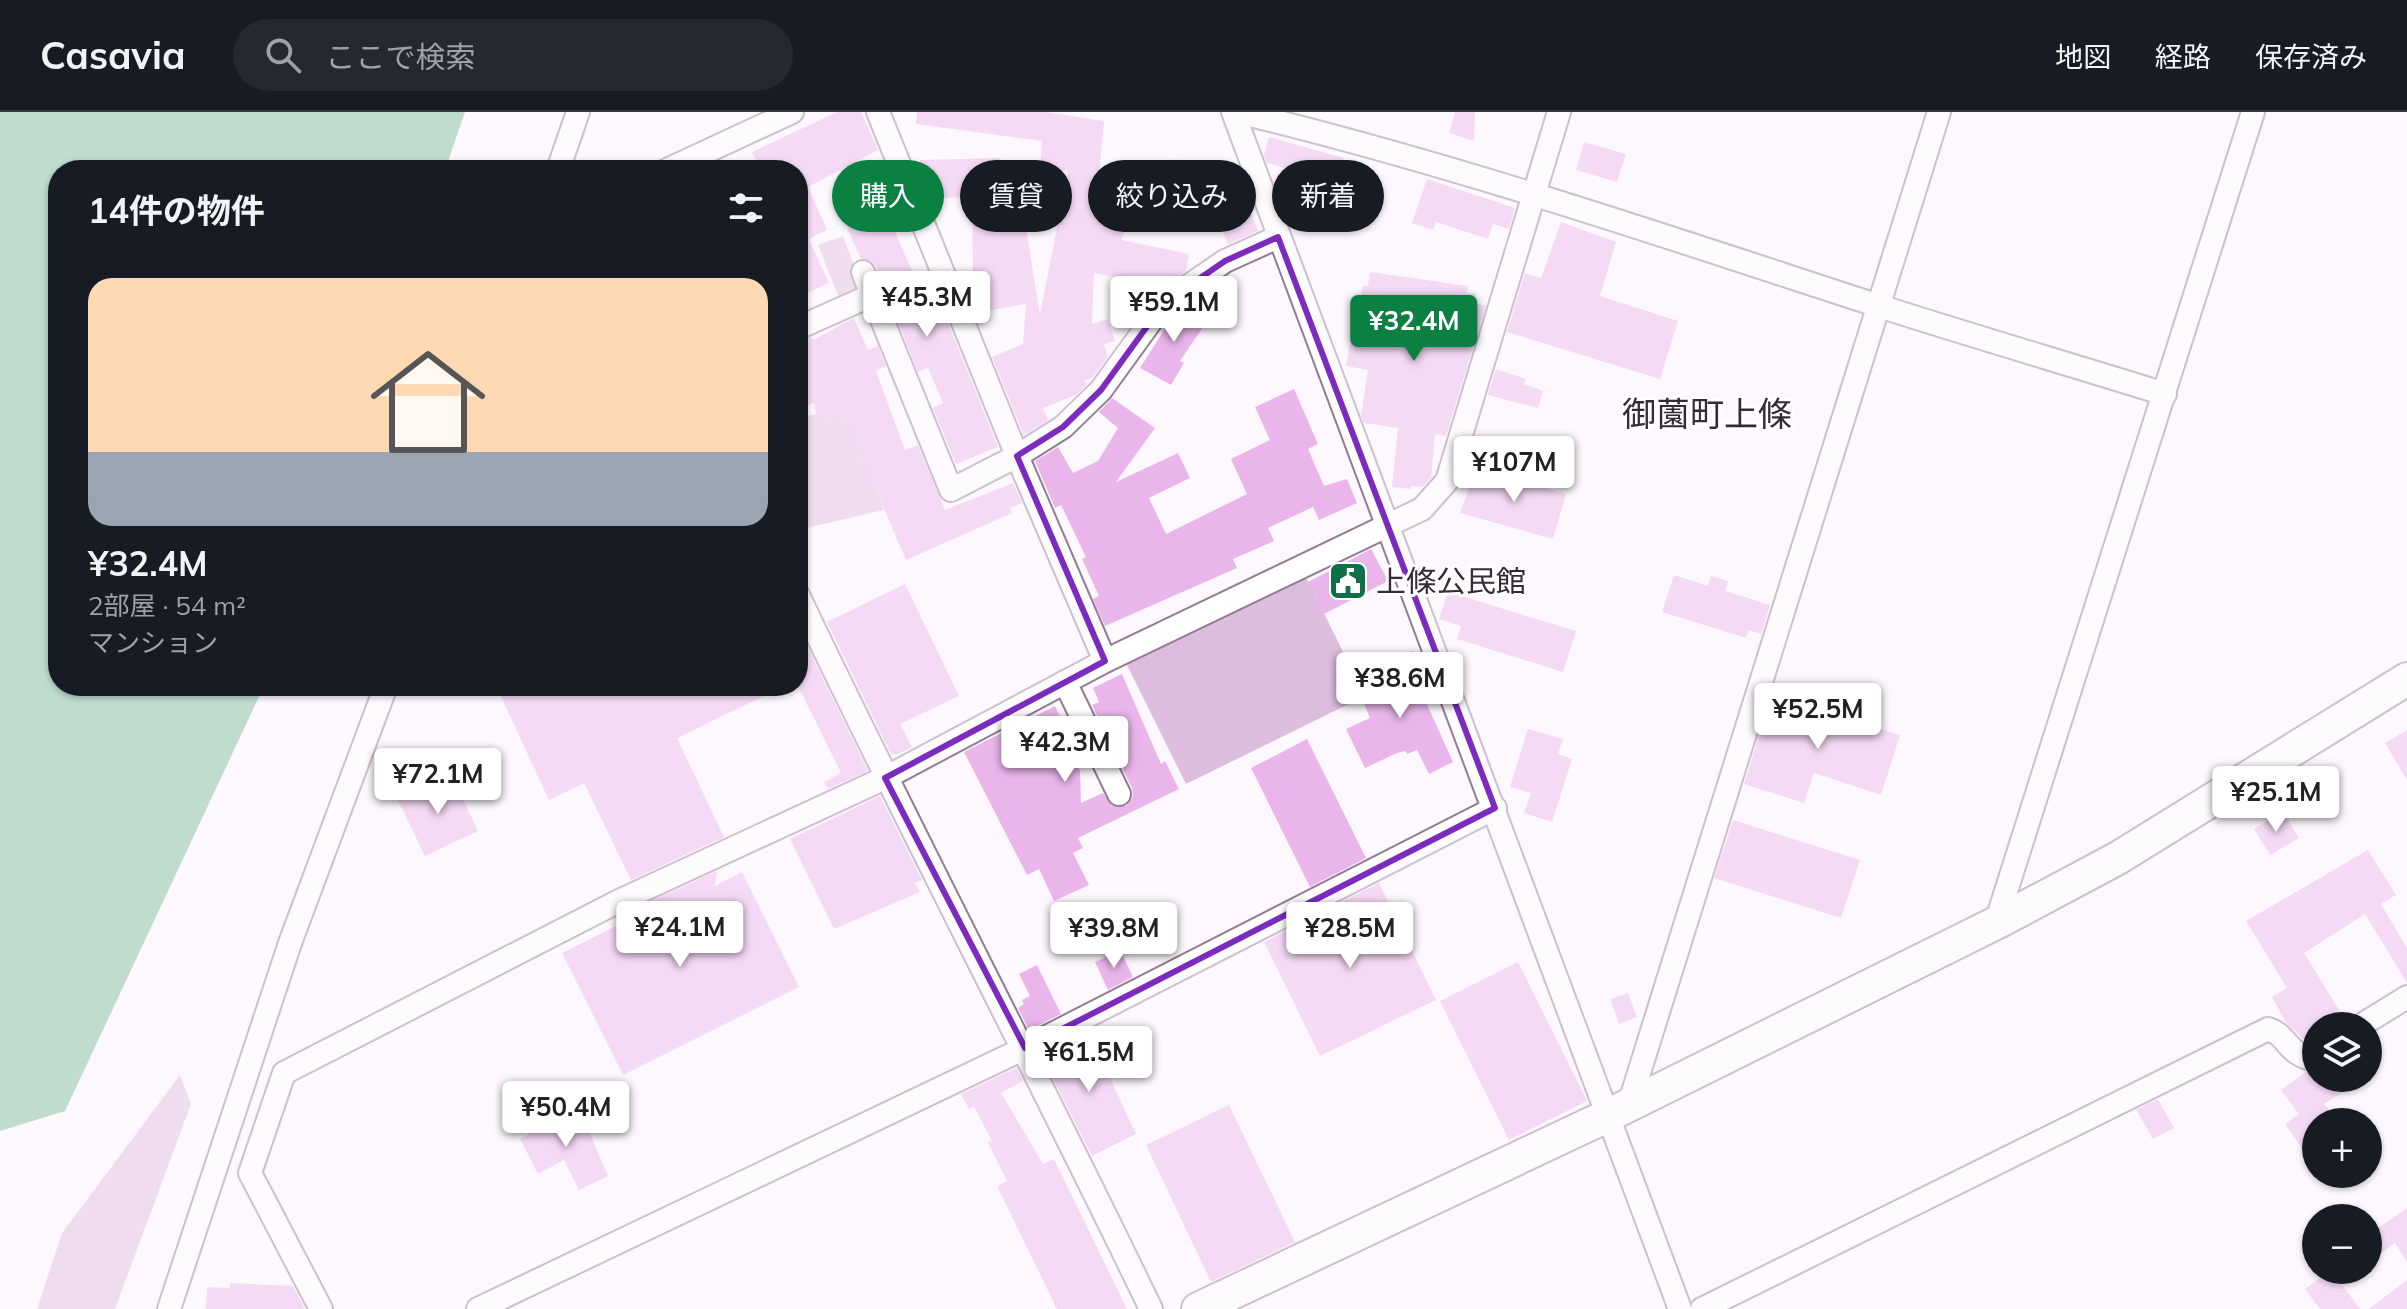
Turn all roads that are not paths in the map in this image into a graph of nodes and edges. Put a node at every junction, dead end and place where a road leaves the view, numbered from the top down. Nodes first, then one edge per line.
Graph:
1 (578, 112) edge
2 (792, 112) edge
3 (878, 112) edge
4 (1235, 112) edge
5 (1559, 112) edge
6 (1939, 112) edge
7 (2253, 112) edge
8 (561, 160) edge
9 (689, 160) edge
10 (1535, 192) junction
11 (1278, 237) junction
12 (863, 272) dead end
13 (872, 295) junction
14 (1878, 305) junction
15 (808, 324) edge
16 (2165, 394) junction
17 (1017, 456) junction
18 (1386, 526) junction
19 (808, 616) edge
20 (1105, 661) junction
21 (2407, 679) edge
22 (1065, 682) junction
23 (382, 696) edge
24 (885, 778) junction
25 (1119, 794) dead end
26 (1495, 808) junction
27 (1996, 923) junction
28 (2407, 997) edge
29 (2382, 1012) edge
30 (1025, 1048) junction
31 (2302, 1056) edge
32 (1618, 1111) junction
33 (169, 1309) edge
34 (321, 1309) edge
35 (478, 1309) edge
36 (1151, 1309) edge
37 (1198, 1309) edge
38 (1680, 1309) edge
39 (1702, 1309) edge

1 - 8 street
2 - 9 street
3 - 17 street
4 - 10 street
4 - 11 street
5 - 10 street
6 - 14 street
7 - 16 street
10 - 14 street
10 - 18 street
11 - 17 street
11 - 18 street
12 - 13 street
13 - 15 street
13 - 17 street
14 - 16 street
14 - 32 street
16 - 27 street
17 - 20 street
18 - 20 street
18 - 26 street
19 - 24 street
20 - 22 street
21 - 27 street
22 - 24 street
22 - 25 street
23 - 33 street
24 - 30 street
24 - 34 street
26 - 30 street
26 - 32 street
27 - 32 street
28 - 29 street
30 - 35 street
30 - 36 street
31 - 39 street
32 - 37 street
32 - 38 street

